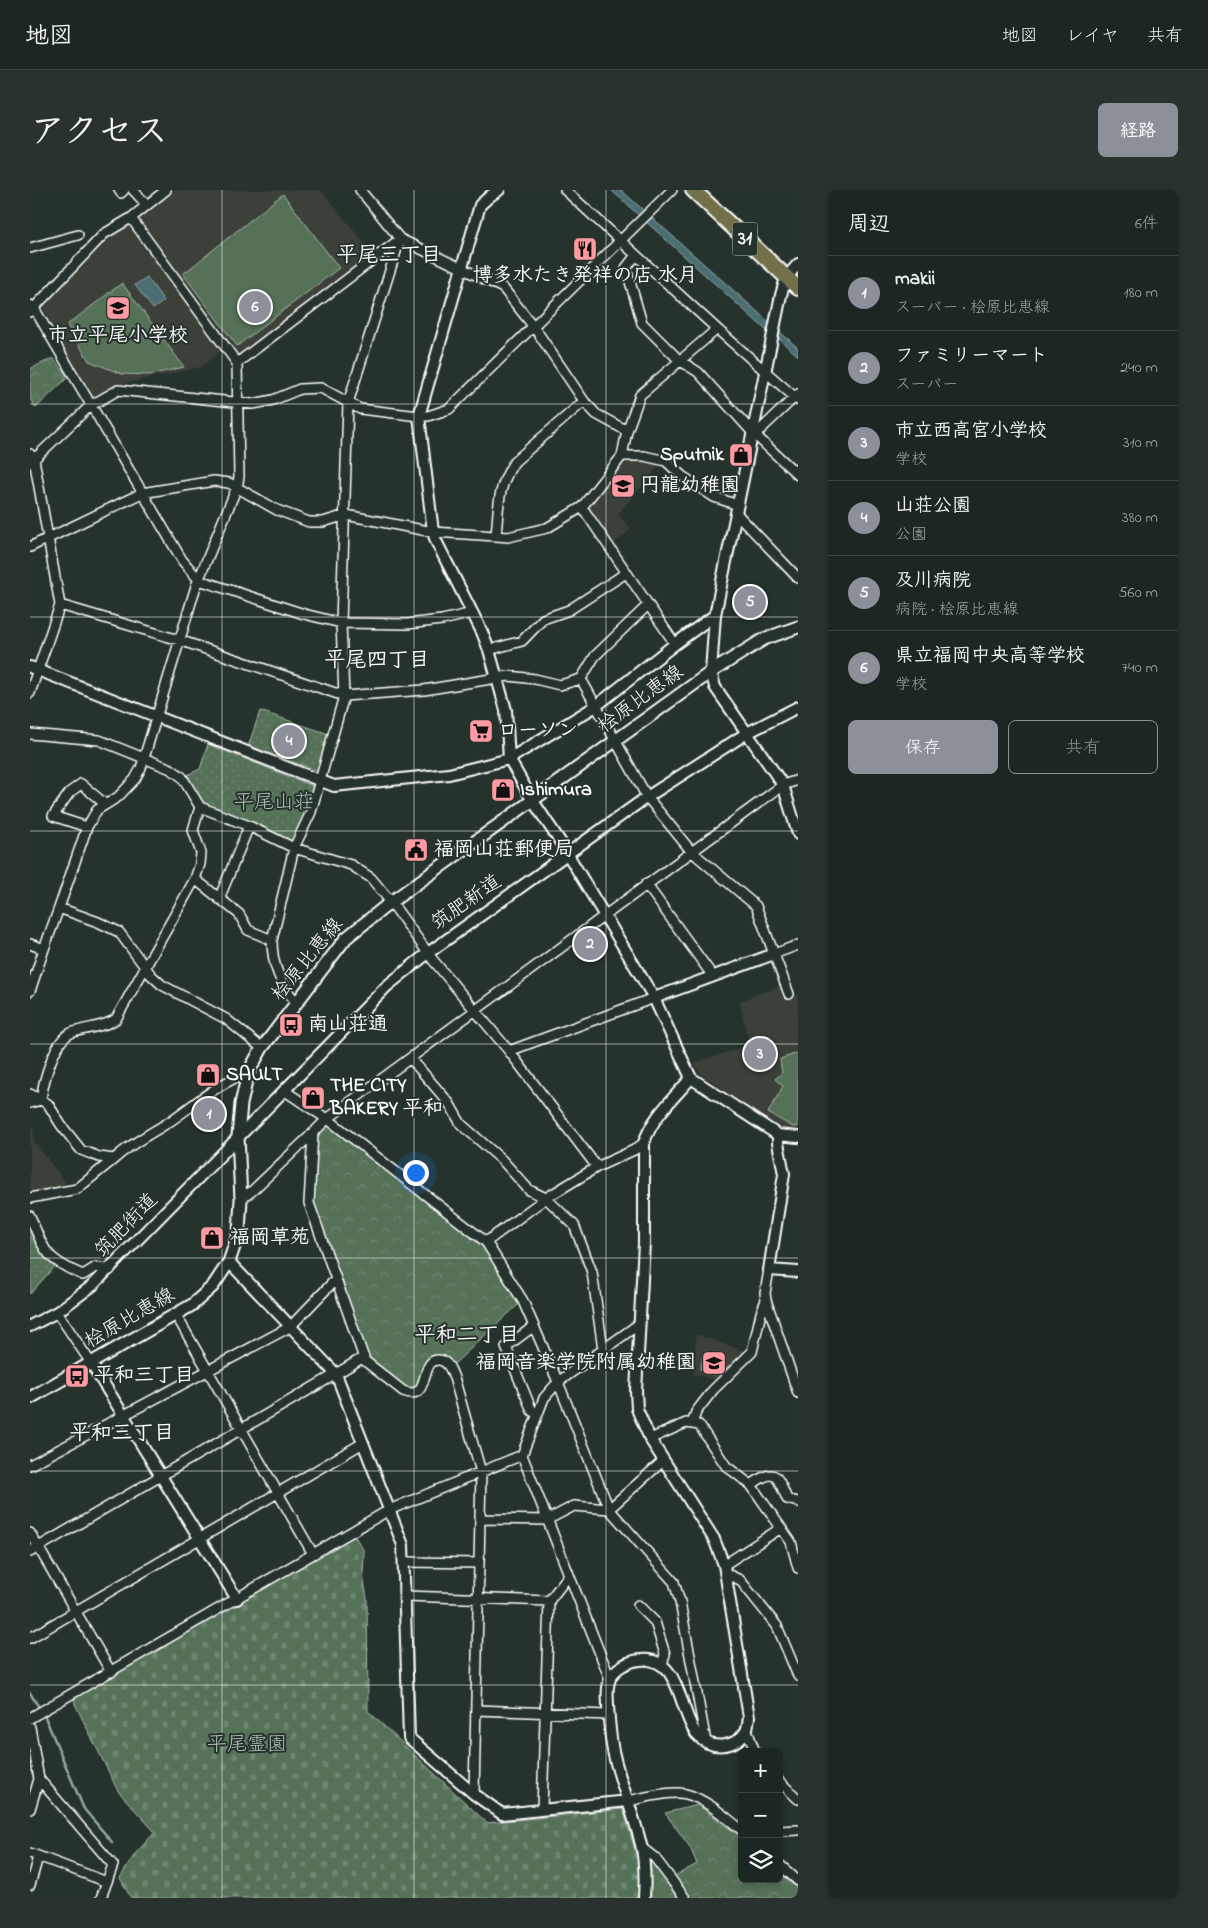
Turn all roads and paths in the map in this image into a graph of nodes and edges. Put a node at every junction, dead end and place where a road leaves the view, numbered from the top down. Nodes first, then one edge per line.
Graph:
1 (119, 190) edge
2 (124, 190) edge
3 (133, 190) edge
4 (166, 190) edge
5 (360, 190) edge
6 (499, 190) edge
7 (566, 190) edge
8 (672, 190) edge
9 (693, 190) edge
10 (488, 193) edge
11 (147, 206) junction
12 (131, 218) junction
13 (78, 235) dead end
14 (400, 239) junction
15 (621, 242) junction
16 (30, 248) edge
17 (636, 255) junction
18 (798, 264) edge
19 (462, 269) junction
20 (786, 278) junction
21 (798, 288) edge
22 (31, 309) edge
23 (534, 327) junction
24 (717, 329) junction
25 (679, 360) junction
26 (237, 363) junction
27 (765, 372) junction
28 (797, 397) edge
29 (584, 401) junction
30 (238, 403) junction
31 (348, 403) junction
32 (90, 406) junction
33 (419, 416) junction
34 (626, 431) junction
35 (754, 434) junction
36 (622, 456) junction
37 (31, 459) edge
38 (798, 474) edge
39 (237, 487) junction
40 (142, 494) junction
41 (582, 507) junction
42 (737, 509) junction
43 (346, 515) junction
44 (433, 532) junction
45 (496, 536) junction
46 (48, 540) junction
47 (30, 547) edge
48 (626, 573) junction
49 (798, 578) edge
50 (199, 580) junction
51 (60, 605) junction
52 (648, 605) junction
53 (473, 613) junction
54 (715, 615) junction
55 (341, 623) junction
56 (798, 627) edge
57 (179, 640) junction
58 (675, 644) junction
59 (489, 650) junction
60 (34, 669) edge
61 (712, 672) junction
62 (496, 677) junction
63 (581, 679) junction
64 (30, 693) edge
65 (344, 696) junction
66 (596, 706) junction
67 (798, 707) edge
68 (156, 717) junction
69 (747, 732) junction
70 (30, 734) edge
71 (616, 740) junction
72 (145, 758) junction
73 (509, 759) junction
74 (798, 780) edge
75 (320, 781) junction
76 (783, 785) junction
77 (647, 797) junction
78 (533, 801) junction
79 (105, 804) junction
80 (200, 806) junction
81 (87, 826) junction
82 (249, 826) junction
83 (798, 834) edge
84 (294, 848) junction
85 (691, 851) junction
86 (567, 854) junction
87 (195, 879) junction
88 (646, 884) junction
89 (219, 899) junction
90 (391, 902) junction
91 (59, 908) junction
92 (604, 914) junction
93 (272, 940) junction
94 (30, 944) edge
95 (798, 945) edge
96 (44, 949) junction
97 (428, 953) junction
98 (774, 954) junction
99 (146, 968) junction
100 (712, 975) junction
101 (30, 991) edge
102 (789, 994) dead end
103 (654, 998) junction
104 (296, 1003) junction
105 (476, 1011) junction
106 (262, 1048) junction
107 (509, 1051) junction
108 (411, 1059) junction
109 (248, 1073) junction
110 (692, 1078) junction
111 (285, 1091) junction
112 (30, 1094) edge
113 (41, 1100) junction
114 (30, 1104) edge
115 (327, 1119) junction
116 (313, 1132) junction
117 (778, 1135) junction
118 (238, 1136) junction
119 (798, 1137) edge
120 (644, 1143) junction
121 (114, 1159) junction
122 (597, 1167) junction
123 (30, 1198) edge
124 (546, 1198) junction
125 (241, 1199) junction
126 (30, 1216) edge
127 (486, 1242) junction
128 (229, 1262) junction
129 (110, 1270) junction
130 (770, 1270) junction
131 (798, 1272) edge
132 (336, 1279) junction
133 (766, 1300) junction
134 (57, 1312) junction
135 (176, 1315) junction
136 (639, 1324) junction
137 (30, 1326) edge
138 (534, 1326) junction
139 (290, 1327) junction
140 (603, 1349) junction
141 (364, 1357) junction
142 (91, 1364) junction
143 (208, 1372) junction
144 (336, 1374) junction
145 (558, 1382) junction
146 (798, 1393) edge
147 (30, 1398) edge
148 (538, 1414) junction
149 (123, 1415) junction
150 (692, 1424) junction
151 (241, 1429) junction
152 (650, 1439) junction
153 (363, 1443) junction
154 (522, 1456) junction
155 (663, 1461) junction
156 (30, 1466) edge
157 (481, 1472) junction
158 (161, 1476) junction
159 (751, 1485) junction
160 (278, 1493) junction
161 (798, 1502) edge
162 (609, 1509) junction
163 (389, 1510) junction
164 (480, 1519) junction
165 (547, 1520) junction
166 (781, 1528) junction
167 (30, 1533) edge
168 (200, 1538) junction
169 (34, 1550) edge
170 (313, 1554) junction
171 (404, 1562) junction
172 (479, 1563) junction
173 (798, 1568) edge
174 (724, 1569) junction
175 (569, 1575) junction
176 (405, 1596) junction
177 (237, 1598) junction
178 (478, 1598) junction
179 (549, 1600) junction
180 (638, 1605) dead end
181 (75, 1612) junction
182 (30, 1638) edge
183 (662, 1665) junction
184 (111, 1672) junction
185 (798, 1676) edge
186 (610, 1679) junction
187 (476, 1710) junction
188 (545, 1712) junction
189 (608, 1715) junction
190 (30, 1718) edge
191 (30, 1727) edge
192 (747, 1730) junction
193 (706, 1742) junction
194 (754, 1748) edge
195 (39, 1779) junction
196 (783, 1784) edge
197 (474, 1794) junction
198 (798, 1799) edge
199 (628, 1801) junction
200 (30, 1808) edge
201 (542, 1809) junction
202 (738, 1827) edge
203 (798, 1830) edge
204 (783, 1831) edge
205 (642, 1848) junction
206 (34, 1855) edge
207 (783, 1868) edge
208 (798, 1881) edge
209 (106, 1882) junction
210 (30, 1885) edge
211 (101, 1898) edge
212 (644, 1898) edge
213 (685, 1898) edge

1 - 2 street
3 - 11 street
4 - 11 street
5 - 14 street
6 - 10 street
7 - 15 street
8 - 15 street
9 - 20 main road, 31
10 - 19 street
11 - 12 street
12 - 22 street
12 - 26 street
13 - 16 street
14 - 19 street
14 - 26 street
14 - 31 street
15 - 17 street
15 - 23 street
17 - 24 street
17 - 25 street
18 - 20 street
19 - 23 street
19 - 33 street
20 - 21 main road, 31
20 - 27 street
22 - 32 street
23 - 29 street
23 - 33 street
24 - 25 street
24 - 27 street
25 - 34 street
25 - 35 street
26 - 30 street
27 - 28 street
27 - 35 street
28 - 35 street
29 - 34 street
29 - 45 street
30 - 31 street
30 - 32 street
30 - 39 street
31 - 33 street
31 - 43 street
32 - 37 street
32 - 40 street
33 - 44 street
34 - 36 street
35 - 38 street
35 - 42 street
36 - 41 street
36 - 42 street
37 - 46 street
39 - 40 street
39 - 43 street
39 - 50 street
40 - 46 street
40 - 50 street
41 - 45 street
41 - 48 street
42 - 49 street
42 - 54 street
43 - 44 street
43 - 55 street
44 - 45 street
44 - 53 street
46 - 47 street
46 - 51 street
48 - 52 street
48 - 59 street
50 - 55 street
50 - 57 street
51 - 57 street
51 - 60 street
52 - 58 street
52 - 63 street
53 - 55 street
53 - 59 street
54 - 58 street
54 - 61 street
55 - 65 street
56 - 61 main road, 桧原比恵線
57 - 65 street
57 - 68 street
58 - 66 street
59 - 62 street
60 - 64 street
60 - 68 street
61 - 69 street
61 - 71 main road, 桧原比恵線
62 - 63 street
62 - 65 street
62 - 73 street
63 - 66 street
65 - 75 street
66 - 71 street
66 - 73 street
67 - 69 street, 筑肥新道
68 - 72 street
68 - 75 street
69 - 76 street
69 - 77 street, 筑肥新道
70 - 72 street
71 - 77 street
71 - 78 main road, 桧原比恵線
72 - 79 street
72 - 80 street
73 - 75 street
73 - 78 street
74 - 76 street
75 - 84 street
76 - 83 street
76 - 85 street
77 - 85 street
77 - 86 street, 筑肥新道
78 - 86 street
78 - 90 main road, 桧原比恵線
79 - 81 street
79 - 81 street
80 - 82 street
80 - 87 street
81 - 91 street
82 - 84 street
82 - 89 street
84 - 90 street
84 - 93 street
85 - 88 street
85 - 98 street
86 - 92 street
86 - 97 street, 筑肥新道
87 - 89 street
87 - 99 street
88 - 92 street
88 - 100 street
89 - 93 street
90 - 97 street
90 - 104 main road, 桧原比恵線
91 - 96 street
91 - 99 street
92 - 103 street
92 - 105 street
93 - 104 street
94 - 96 street
95 - 98 street
96 - 101 street
97 - 105 street
97 - 111 street, 筑肥新道
98 - 100 street
98 - 102 street
99 - 106 street
99 - 113 street
100 - 103 street
103 - 107 street
103 - 110 street
104 - 106 main road, 桧原比恵線
105 - 107 street
105 - 108 street
106 - 109 main road, 桧原比恵線
107 - 122 street
108 - 115 street
108 - 124 street
109 - 118 main road, 桧原比恵線
109 - 121 street
110 - 117 street
110 - 120 street
111 - 115 street
111 - 118 street, 筑肥新道
112 - 113 street
113 - 114 street
113 - 121 street
115 - 116 street
115 - 127 street
116 - 125 street
116 - 132 street
117 - 119 street
117 - 130 street
118 - 125 main road, 桧原比恵線
118 - 129 street, 筑肥街道
120 - 122 street
120 - 136 street
121 - 123 street
122 - 124 street
124 - 127 street
124 - 140 street
125 - 128 main road, 桧原比恵線
126 - 129 street
127 - 138 street
128 - 135 main road, 桧原比恵線
128 - 139 street
129 - 134 street, 筑肥街道
130 - 131 street
130 - 133 street
132 - 139 street
132 - 141 street
133 - 146 street
133 - 150 street
134 - 137 street, 筑肥街道
134 - 142 street
135 - 142 main road, 桧原比恵線
135 - 143 street
136 - 140 street
136 - 152 street
138 - 145 street
138 - 148 street
139 - 143 street
139 - 144 street
140 - 145 street
141 - 144 street
141 - 157 street
142 - 147 main road, 桧原比恵線
142 - 149 street
143 - 149 street
143 - 151 street
144 - 151 street
144 - 153 street
145 - 148 street
145 - 162 street
148 - 154 street
149 - 156 street
149 - 158 street
150 - 152 street
150 - 159 street
151 - 158 street
151 - 160 street
152 - 155 street
153 - 160 street
153 - 163 street
154 - 157 street
154 - 165 street
155 - 162 street
155 - 174 street
157 - 163 street
157 - 164 street
158 - 168 street
158 - 169 street
159 - 161 street
159 - 166 street
160 - 168 street
160 - 170 street
162 - 165 street
162 - 193 street
163 - 170 street
163 - 171 street
164 - 165 street
164 - 172 street
165 - 175 street
166 - 173 street
166 - 174 street
167 - 169 street
168 - 177 street
168 - 181 street
169 - 181 street
170 - 177 street
171 - 172 street
171 - 176 street
172 - 178 street
174 - 185 street
174 - 192 street
175 - 179 street
175 - 186 street
176 - 178 street
176 - 197 street
177 - 184 street
178 - 179 street
178 - 187 street
179 - 188 street
180 - 183 street
181 - 182 street
181 - 184 street
183 - 186 street
183 - 193 street
184 - 190 street
186 - 189 street
187 - 188 street
187 - 197 street
188 - 189 street
188 - 201 street
189 - 199 street
191 - 195 street
192 - 193 street
192 - 194 street
195 - 200 street
195 - 209 street
196 - 198 street
197 - 201 street
199 - 201 street
199 - 202 street
199 - 205 street
203 - 204 street
205 - 212 street
205 - 213 street
206 - 209 street
206 - 210 street
207 - 208 street
209 - 211 street

